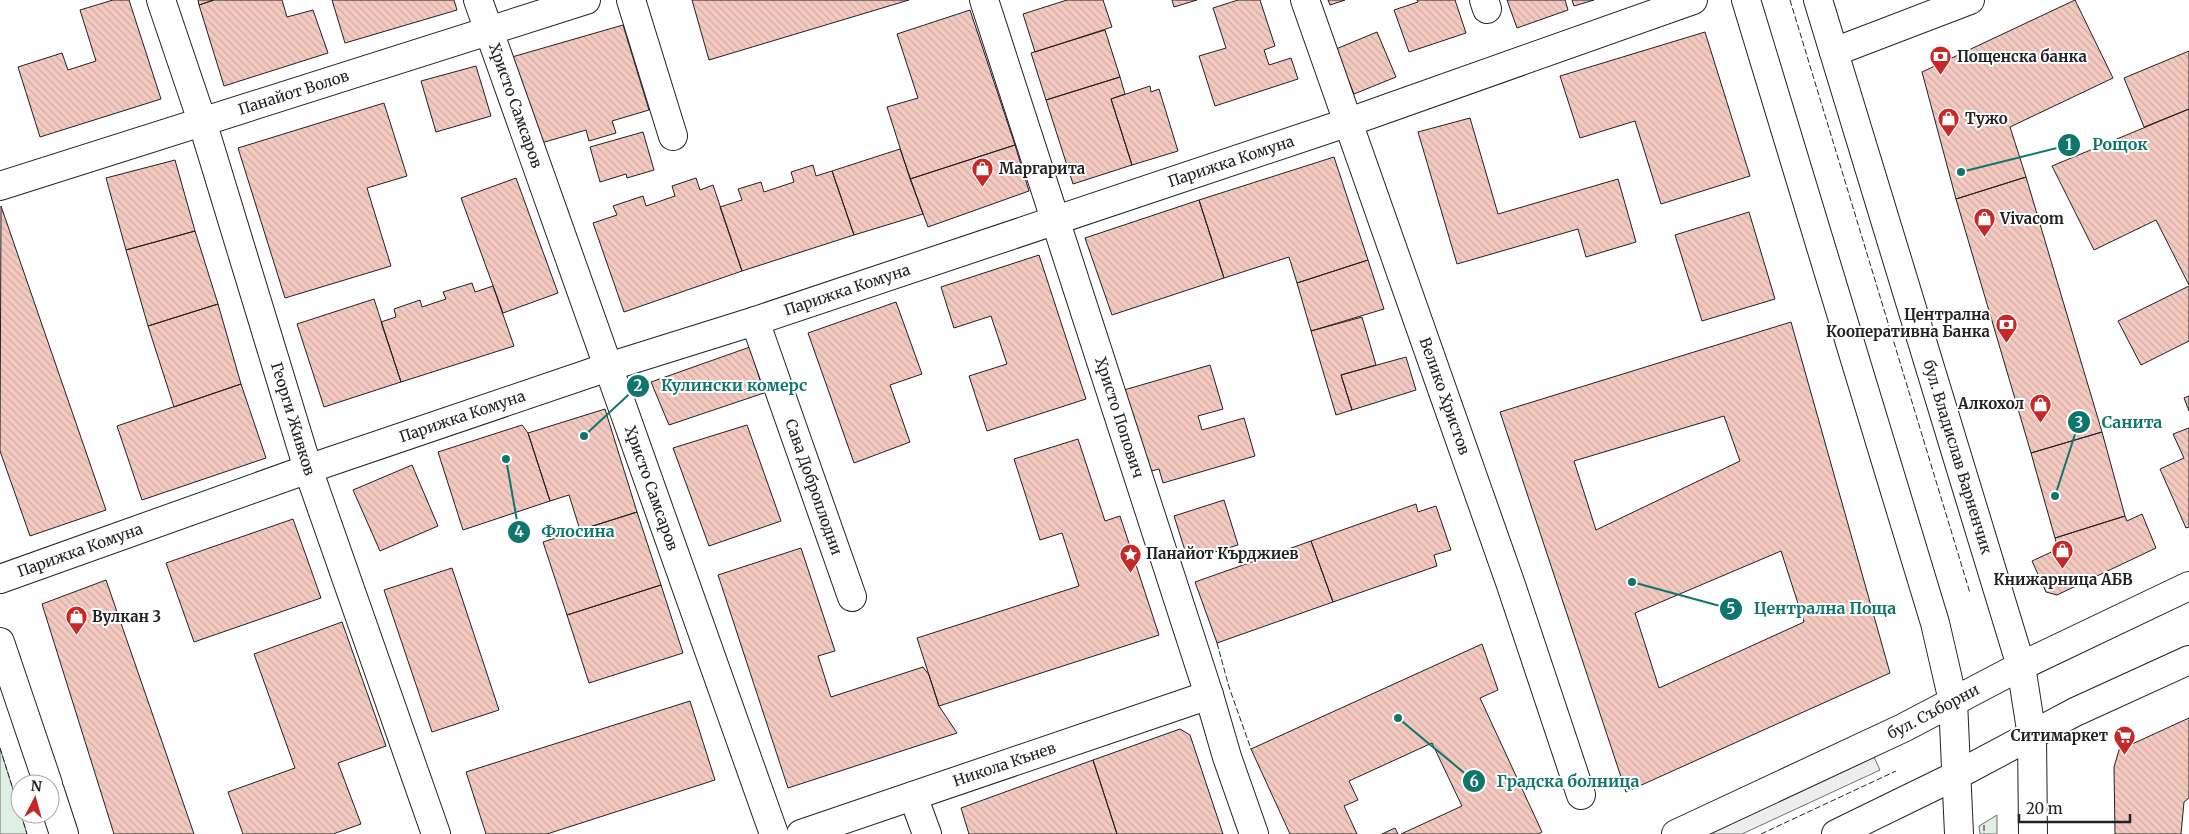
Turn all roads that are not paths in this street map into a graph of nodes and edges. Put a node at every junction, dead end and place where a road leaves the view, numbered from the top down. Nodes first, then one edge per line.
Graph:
1 (160, 0) edge
2 (478, 0) edge
3 (586, 0) edge
4 (631, 0) edge
5 (984, 0) edge
6 (1305, 0) edge
7 (1693, 0) edge
8 (1746, 0) edge
9 (1818, 0) edge
10 (1970, 0) edge
11 (487, 30) junction
12 (1834, 52) junction
13 (202, 121) junction
14 (1349, 122) junction
15 (673, 136) dead end
16 (0, 186) edge
17 (1055, 220) junction
18 (755, 321) junction
19 (608, 367) junction
20 (308, 469) junction
21 (0, 579) edge
22 (2189, 586) edge
23 (852, 597) dead end
24 (0, 642) edge
25 (2189, 660) edge
26 (2021, 666) junction
27 (1209, 695) junction
28 (1953, 701) junction
29 (2032, 736) junction
30 (45, 774) edge
31 (1958, 775) junction
32 (1581, 794) dead end
33 (913, 796) junction
34 (60, 822) edge
35 (64, 834) edge
36 (436, 834) edge
37 (774, 834) edge
38 (801, 834) edge
39 (927, 834) edge
40 (1254, 834) edge
41 (1676, 834) edge
42 (1836, 834) edge
43 (1959, 834) edge
44 (2033, 834) edge

1 - 13 street, Георги Живков
2 - 11 street, Христо Самсаров
3 - 11 street, Панайот Волов
4 - 15 street
5 - 17 street, Христо Попович
6 - 14 street, Велико Христов
7 - 14 street, Парижка Комуна
8 - 28 street
9 - 12 street, бул. Владислав Варненчик
10 - 12 street
11 - 13 street, Панайот Волов
11 - 19 street, Христо Самсаров
12 - 26 street, бул. Владислав Варненчик
13 - 16 street, Панайот Волов
13 - 20 street, Георги Живков
14 - 17 street, Парижка Комуна
14 - 32 street, Велико Христов
17 - 18 street, Парижка Комуна
17 - 27 street, Христо Попович
18 - 19 street, Парижка Комуна
18 - 23 street, Сава Доброплодни
19 - 20 street, Парижка Комуна
19 - 37 street, Христо Самсаров
20 - 21 street, Парижка Комуна
20 - 36 street, Георги Живков
22 - 26 street, бул. Съборни
24 - 30 street
25 - 29 street
26 - 28 street, бул. Съборни
26 - 29 street, бул. Владислав Варненчик
27 - 33 street, Никола Кънев
27 - 40 street, Христо Попович
28 - 31 street
28 - 41 street, бул. Съборни
29 - 31 street
29 - 44 street, бул. Владислав Варненчик
31 - 42 street
31 - 43 street
33 - 38 street, Никола Кънев
33 - 39 street
34 - 35 street

